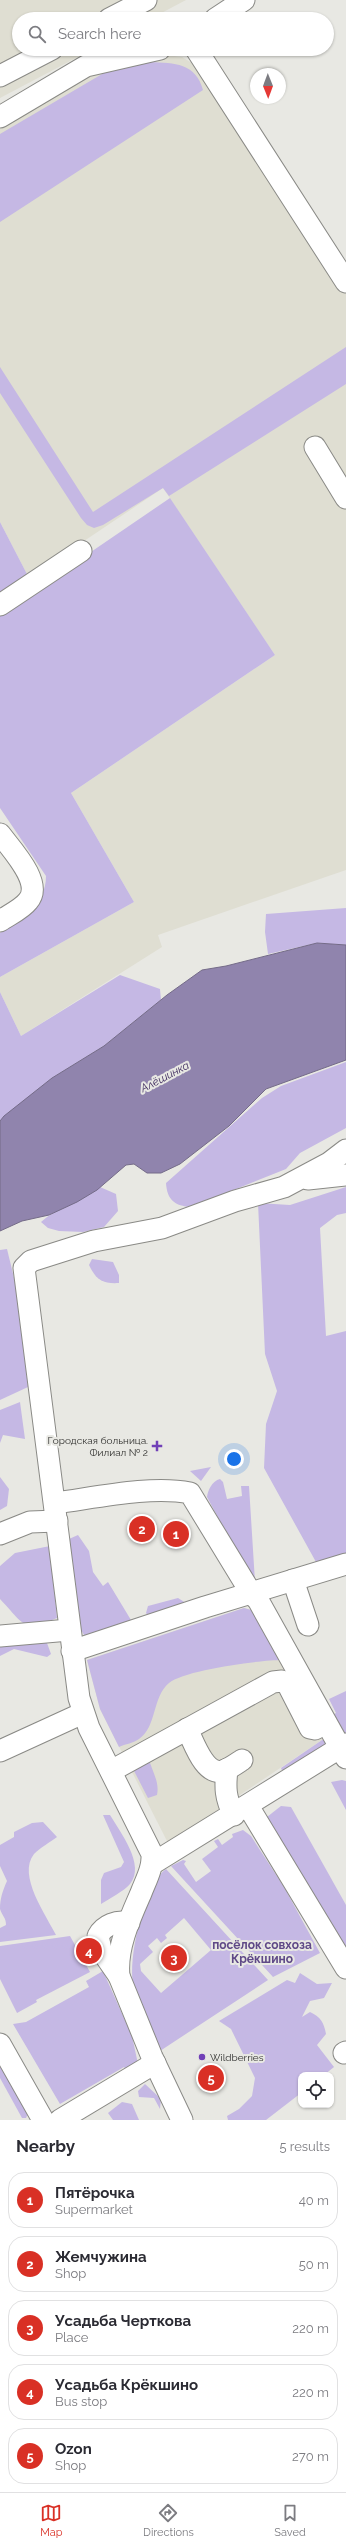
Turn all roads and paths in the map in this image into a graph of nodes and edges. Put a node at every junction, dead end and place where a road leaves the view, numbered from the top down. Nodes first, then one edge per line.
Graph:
1 (146, 0) edge
2 (244, 0) edge
3 (123, 12) edge
4 (226, 12) edge
5 (39, 56) edge
6 (130, 56) edge
7 (201, 56) edge
8 (0, 76) edge
9 (0, 117) edge
10 (346, 282) edge
11 (315, 447) dead end
12 (346, 498) edge
13 (81, 551) dead end
14 (0, 605) edge
15 (0, 834) edge
16 (0, 921) edge
17 (346, 1150) edge
18 (346, 1175) edge
19 (303, 1179) junction
20 (56, 1512) junction
21 (0, 1534) edge
22 (346, 1564) edge
23 (293, 1580) junction
24 (251, 1593) junction
25 (308, 1625) dead end
26 (69, 1630) junction
27 (0, 1636) edge
28 (72, 1651) junction
29 (83, 1713) junction
30 (326, 1723) junction
31 (187, 1729) junction
32 (344, 1750) edge
33 (0, 1751) edge
34 (111, 1771) junction
35 (241, 1811) junction
36 (152, 1864) junction
37 (346, 1968) edge
38 (0, 2044) edge
39 (155, 2063) junction
40 (43, 2120) edge
41 (60, 2120) edge
42 (182, 2120) edge

1 - 3 street
2 - 4 street
5 - 8 street
6 - 9 street
7 - 10 street
11 - 12 street
13 - 14 street
15 - 16 street
17 - 19 street
18 - 19 street
19 - 20 street
20 - 21 street
20 - 24 street
20 - 26 street
22 - 23 street
23 - 24 street
23 - 25 street
24 - 28 street
24 - 30 street
26 - 27 street
26 - 28 street
28 - 29 street
29 - 33 street
29 - 34 street
30 - 31 street
30 - 32 street
31 - 34 street
31 - 35 street
32 - 35 street
34 - 36 street
35 - 36 street
35 - 37 street
36 - 39 street
38 - 40 street
39 - 41 street
39 - 42 street

